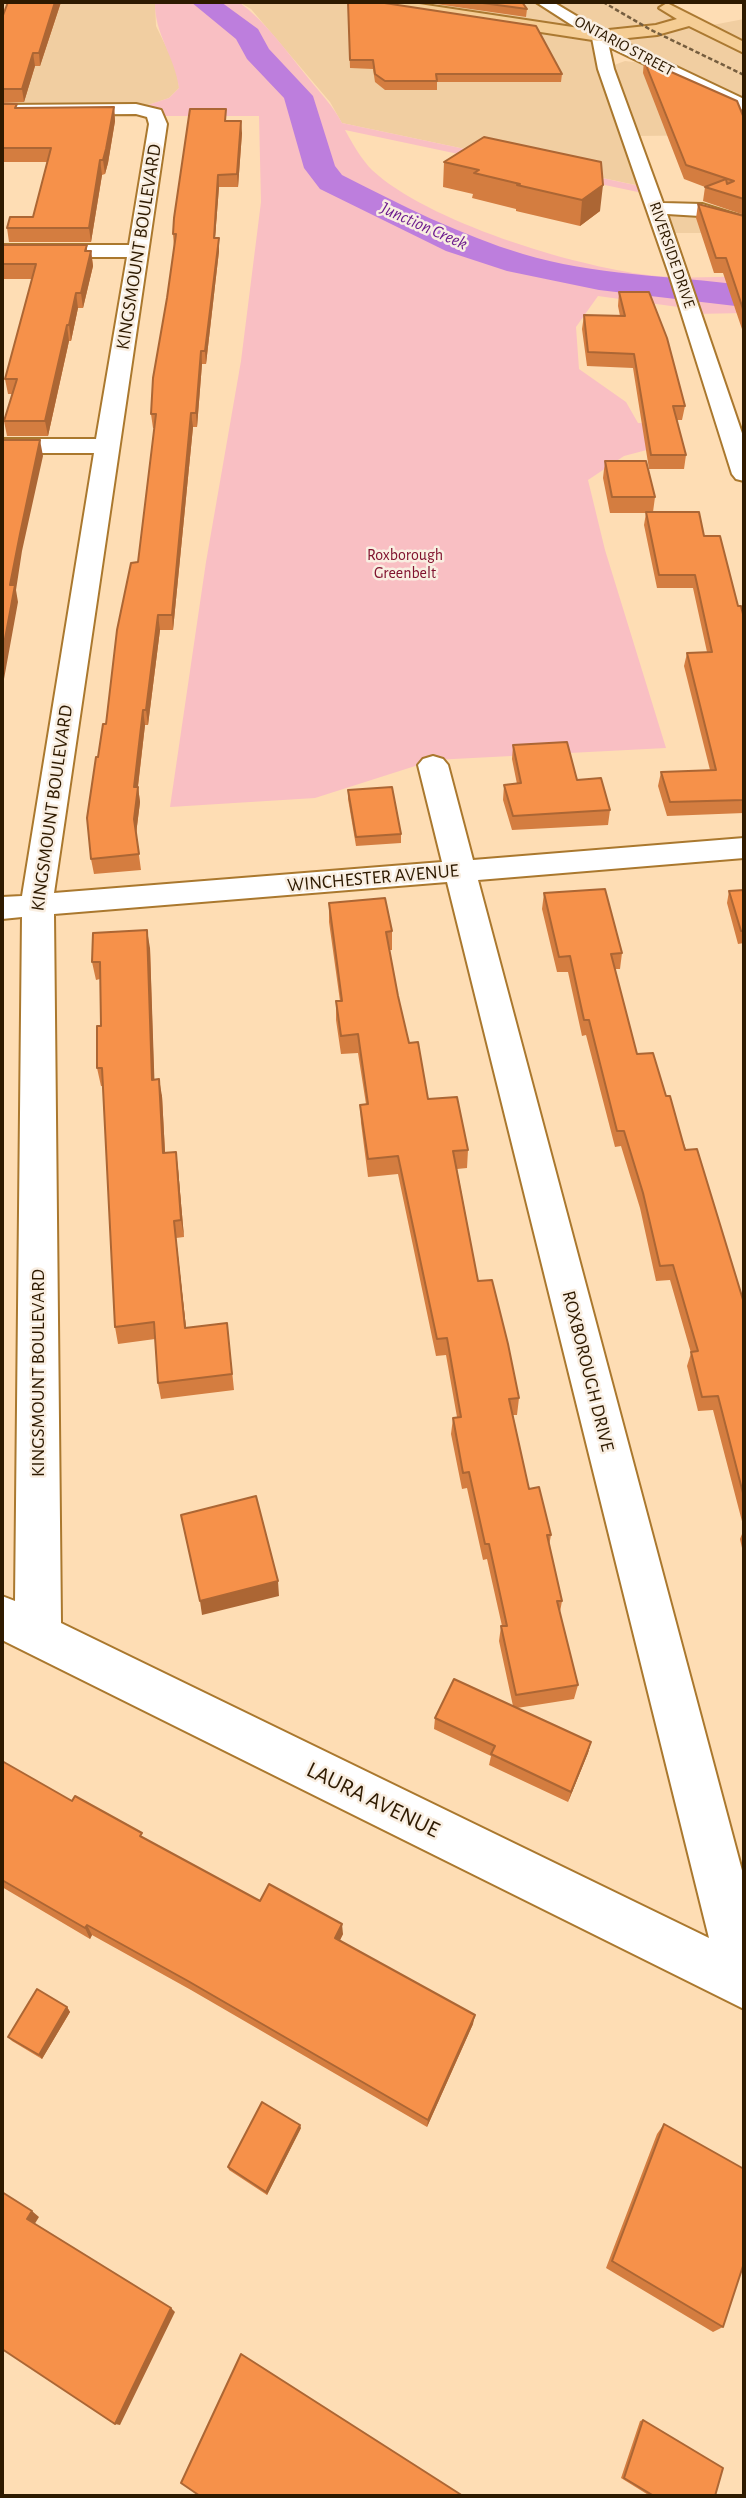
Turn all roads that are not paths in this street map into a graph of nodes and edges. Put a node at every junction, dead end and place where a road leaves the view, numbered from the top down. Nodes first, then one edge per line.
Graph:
1 (378, 2) edge
2 (543, 2) edge
3 (656, 2) edge
4 (689, 21) junction
5 (657, 30) junction
6 (599, 36) junction
7 (738, 44) edge
8 (655, 64) junction
9 (606, 68) junction
10 (744, 105) edge
11 (2, 110) edge
12 (647, 187) junction
13 (655, 208) junction
14 (735, 219) edge
15 (2, 251) edge
16 (139, 251) junction
17 (738, 438) edge
18 (2, 446) edge
19 (109, 446) junction
20 (744, 474) edge
21 (433, 765) dead end
22 (744, 848) edge
23 (459, 870) junction
24 (37, 906) junction
25 (2, 908) edge
26 (20, 1626) edge
27 (744, 1975) edge
28 (744, 1983) edge

1 - 6 main road
2 - 6 street, ONTARIO STREET
3 - 4 main road
4 - 5 main road
4 - 7 main road
5 - 6 main road
5 - 7 main road
6 - 8 street, ONTARIO STREET
6 - 9 street, RIVERSIDE DRIVE
8 - 9 street
8 - 10 street, ONTARIO STREET
9 - 12 street, RIVERSIDE DRIVE
11 - 16 street, KINGSMOUNT BOULEVARD
12 - 13 street, RIVERSIDE DRIVE
12 - 14 street
13 - 14 street
13 - 17 street, RIVERSIDE DRIVE
15 - 16 street
16 - 19 street, KINGSMOUNT BOULEVARD
17 - 20 street, RIVERSIDE DRIVE
18 - 19 street
19 - 24 street, KINGSMOUNT BOULEVARD
21 - 23 street, ROXBOROUGH DRIVE
22 - 23 street, WINCHESTER AVENUE
23 - 24 street, WINCHESTER AVENUE
23 - 27 street, ROXBOROUGH DRIVE
24 - 25 street, WINCHESTER AVENUE
24 - 26 street, KINGSMOUNT BOULEVARD
26 - 28 street, LAURA AVENUE

